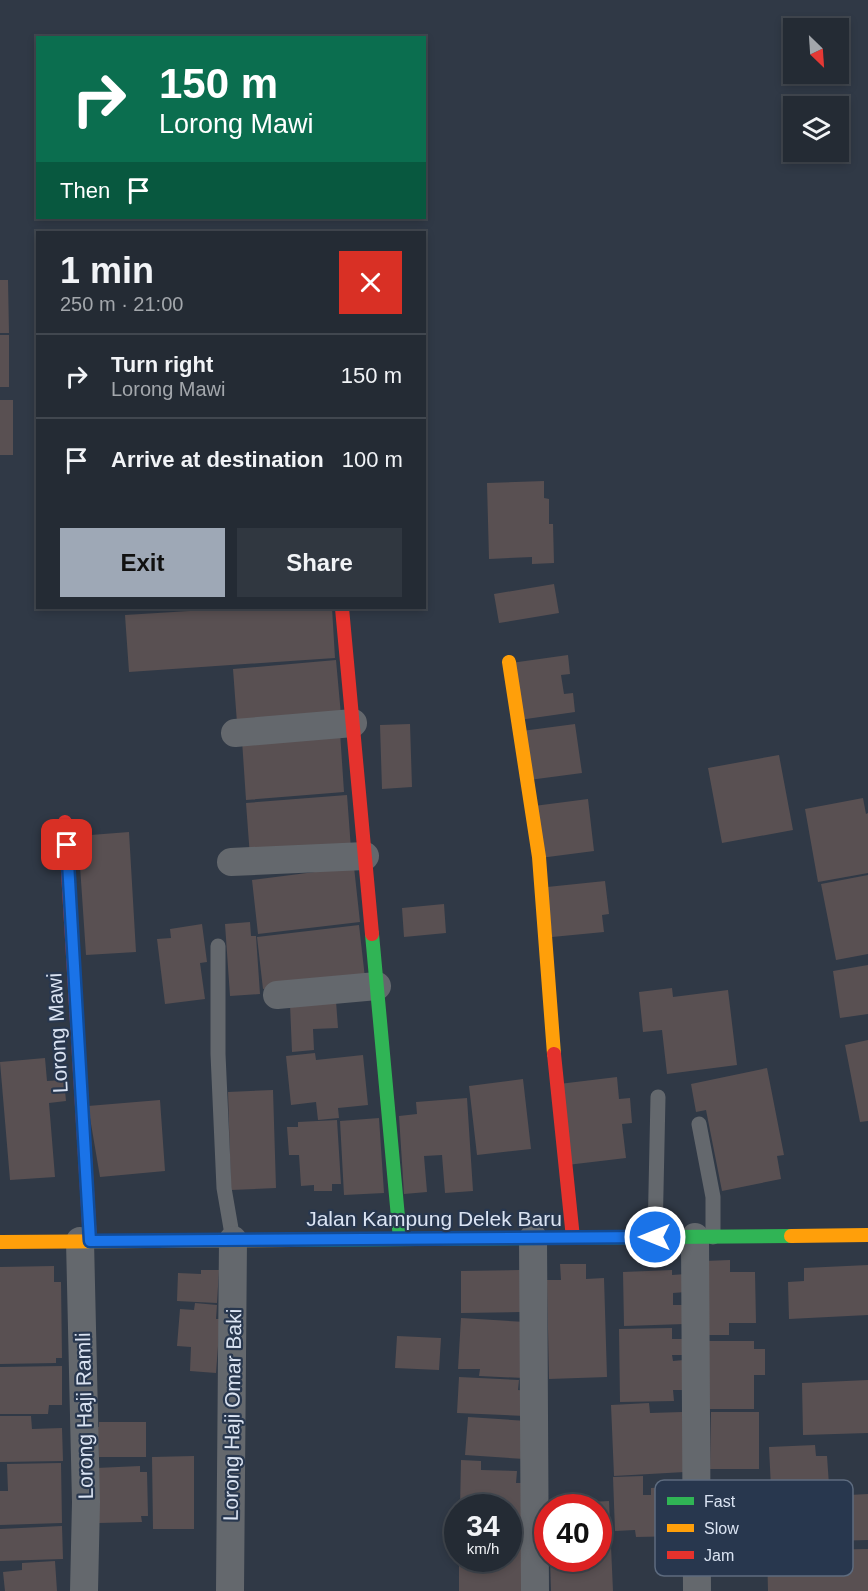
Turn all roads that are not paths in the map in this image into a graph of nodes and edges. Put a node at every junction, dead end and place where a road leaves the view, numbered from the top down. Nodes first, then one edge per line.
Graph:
1 (342, 609) edge
2 (509, 662) dead end
3 (353, 723) junction
4 (235, 733) dead end
5 (65, 822) dead end
6 (365, 856) junction
7 (231, 862) dead end
8 (218, 946) dead end
9 (377, 986) junction
10 (277, 995) dead end
11 (658, 1097) dead end
12 (699, 1124) dead end
13 (868, 1235) edge
14 (655, 1237) junction
15 (704, 1237) junction
16 (533, 1238) junction
17 (573, 1238) junction
18 (400, 1239) junction
19 (233, 1240) junction
20 (85, 1241) junction
21 (0, 1242) edge
22 (699, 1480) edge
23 (697, 1576) edge
24 (84, 1591) edge
25 (230, 1591) edge
26 (535, 1591) edge
27 (697, 1591) edge

1 - 3 street
2 - 17 street
3 - 4 street
3 - 6 street
5 - 20 street, Lorong Mawi
6 - 7 street
6 - 9 street
8 - 19 lane
9 - 10 street
9 - 18 street
11 - 14 lane
12 - 15 lane
13 - 15 street, Jalan Kampung Delek Baru
14 - 15 street, Jalan Kampung Delek Baru
14 - 17 street, Jalan Kampung Delek Baru
15 - 22 street
16 - 17 street, Jalan Kampung Delek Baru
16 - 18 street, Jalan Kampung Delek Baru
16 - 26 street
18 - 19 street, Jalan Kampung Delek Baru
19 - 20 street, Jalan Kampung Delek Baru
19 - 25 street, Lorong Haji Omar Baki
20 - 21 street, Jalan Kampung Delek Baru
20 - 24 street, Lorong Haji Ramli
23 - 27 street

